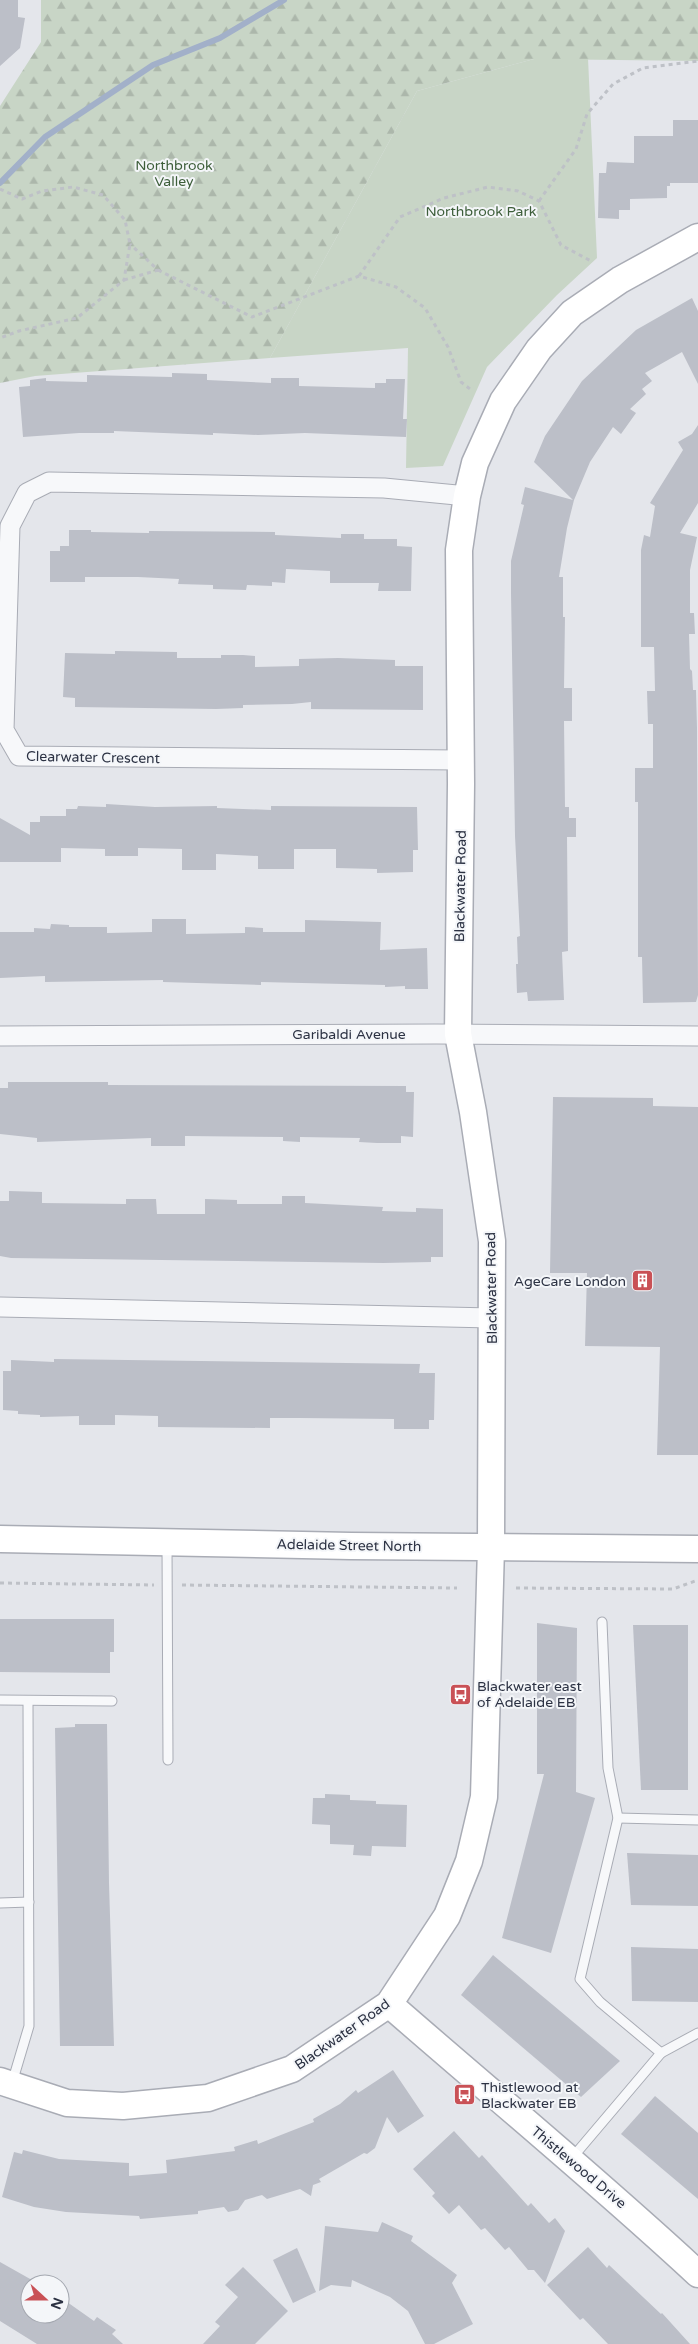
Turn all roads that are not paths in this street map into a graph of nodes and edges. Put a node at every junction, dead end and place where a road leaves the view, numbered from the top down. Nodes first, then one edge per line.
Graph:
1 (698, 237) edge
2 (467, 496) junction
3 (460, 760) junction
4 (458, 1034) junction
5 (0, 1036) edge
6 (698, 1036) edge
7 (0, 1308) edge
8 (492, 1318) junction
9 (0, 1539) edge
10 (167, 1542) junction
11 (491, 1547) junction
12 (698, 1549) edge
13 (602, 1622) dead end
14 (0, 1700) edge
15 (28, 1701) junction
16 (112, 1701) dead end
17 (168, 1760) dead end
18 (618, 1818) junction
19 (698, 1820) edge
20 (28, 1902) junction
21 (0, 1903) edge
22 (389, 2004) junction
23 (698, 2033) edge
24 (661, 2053) junction
25 (6, 2083) edge
26 (569, 2160) junction
27 (698, 2274) edge

1 - 2 street, Blackwater Road
2 - 3 street, Blackwater Road
2 - 3 street, Clearwater Crescent
3 - 4 street, Blackwater Road
4 - 5 street, Garibaldi Avenue
4 - 6 street, Garibaldi Avenue
4 - 8 street, Blackwater Road
7 - 8 street
8 - 11 street, Blackwater Road
9 - 10 street, Adelaide Street North
10 - 11 street, Adelaide Street North
10 - 17 lane
11 - 12 street, Adelaide Street North
11 - 22 street, Blackwater Road
13 - 18 lane
14 - 15 lane
15 - 16 lane
15 - 20 lane
18 - 19 lane
18 - 24 lane
20 - 21 lane
20 - 25 lane
22 - 25 street, Blackwater Road
22 - 26 street, Thistlewood Drive
23 - 24 lane
24 - 26 lane
26 - 27 street, Thistlewood Drive

